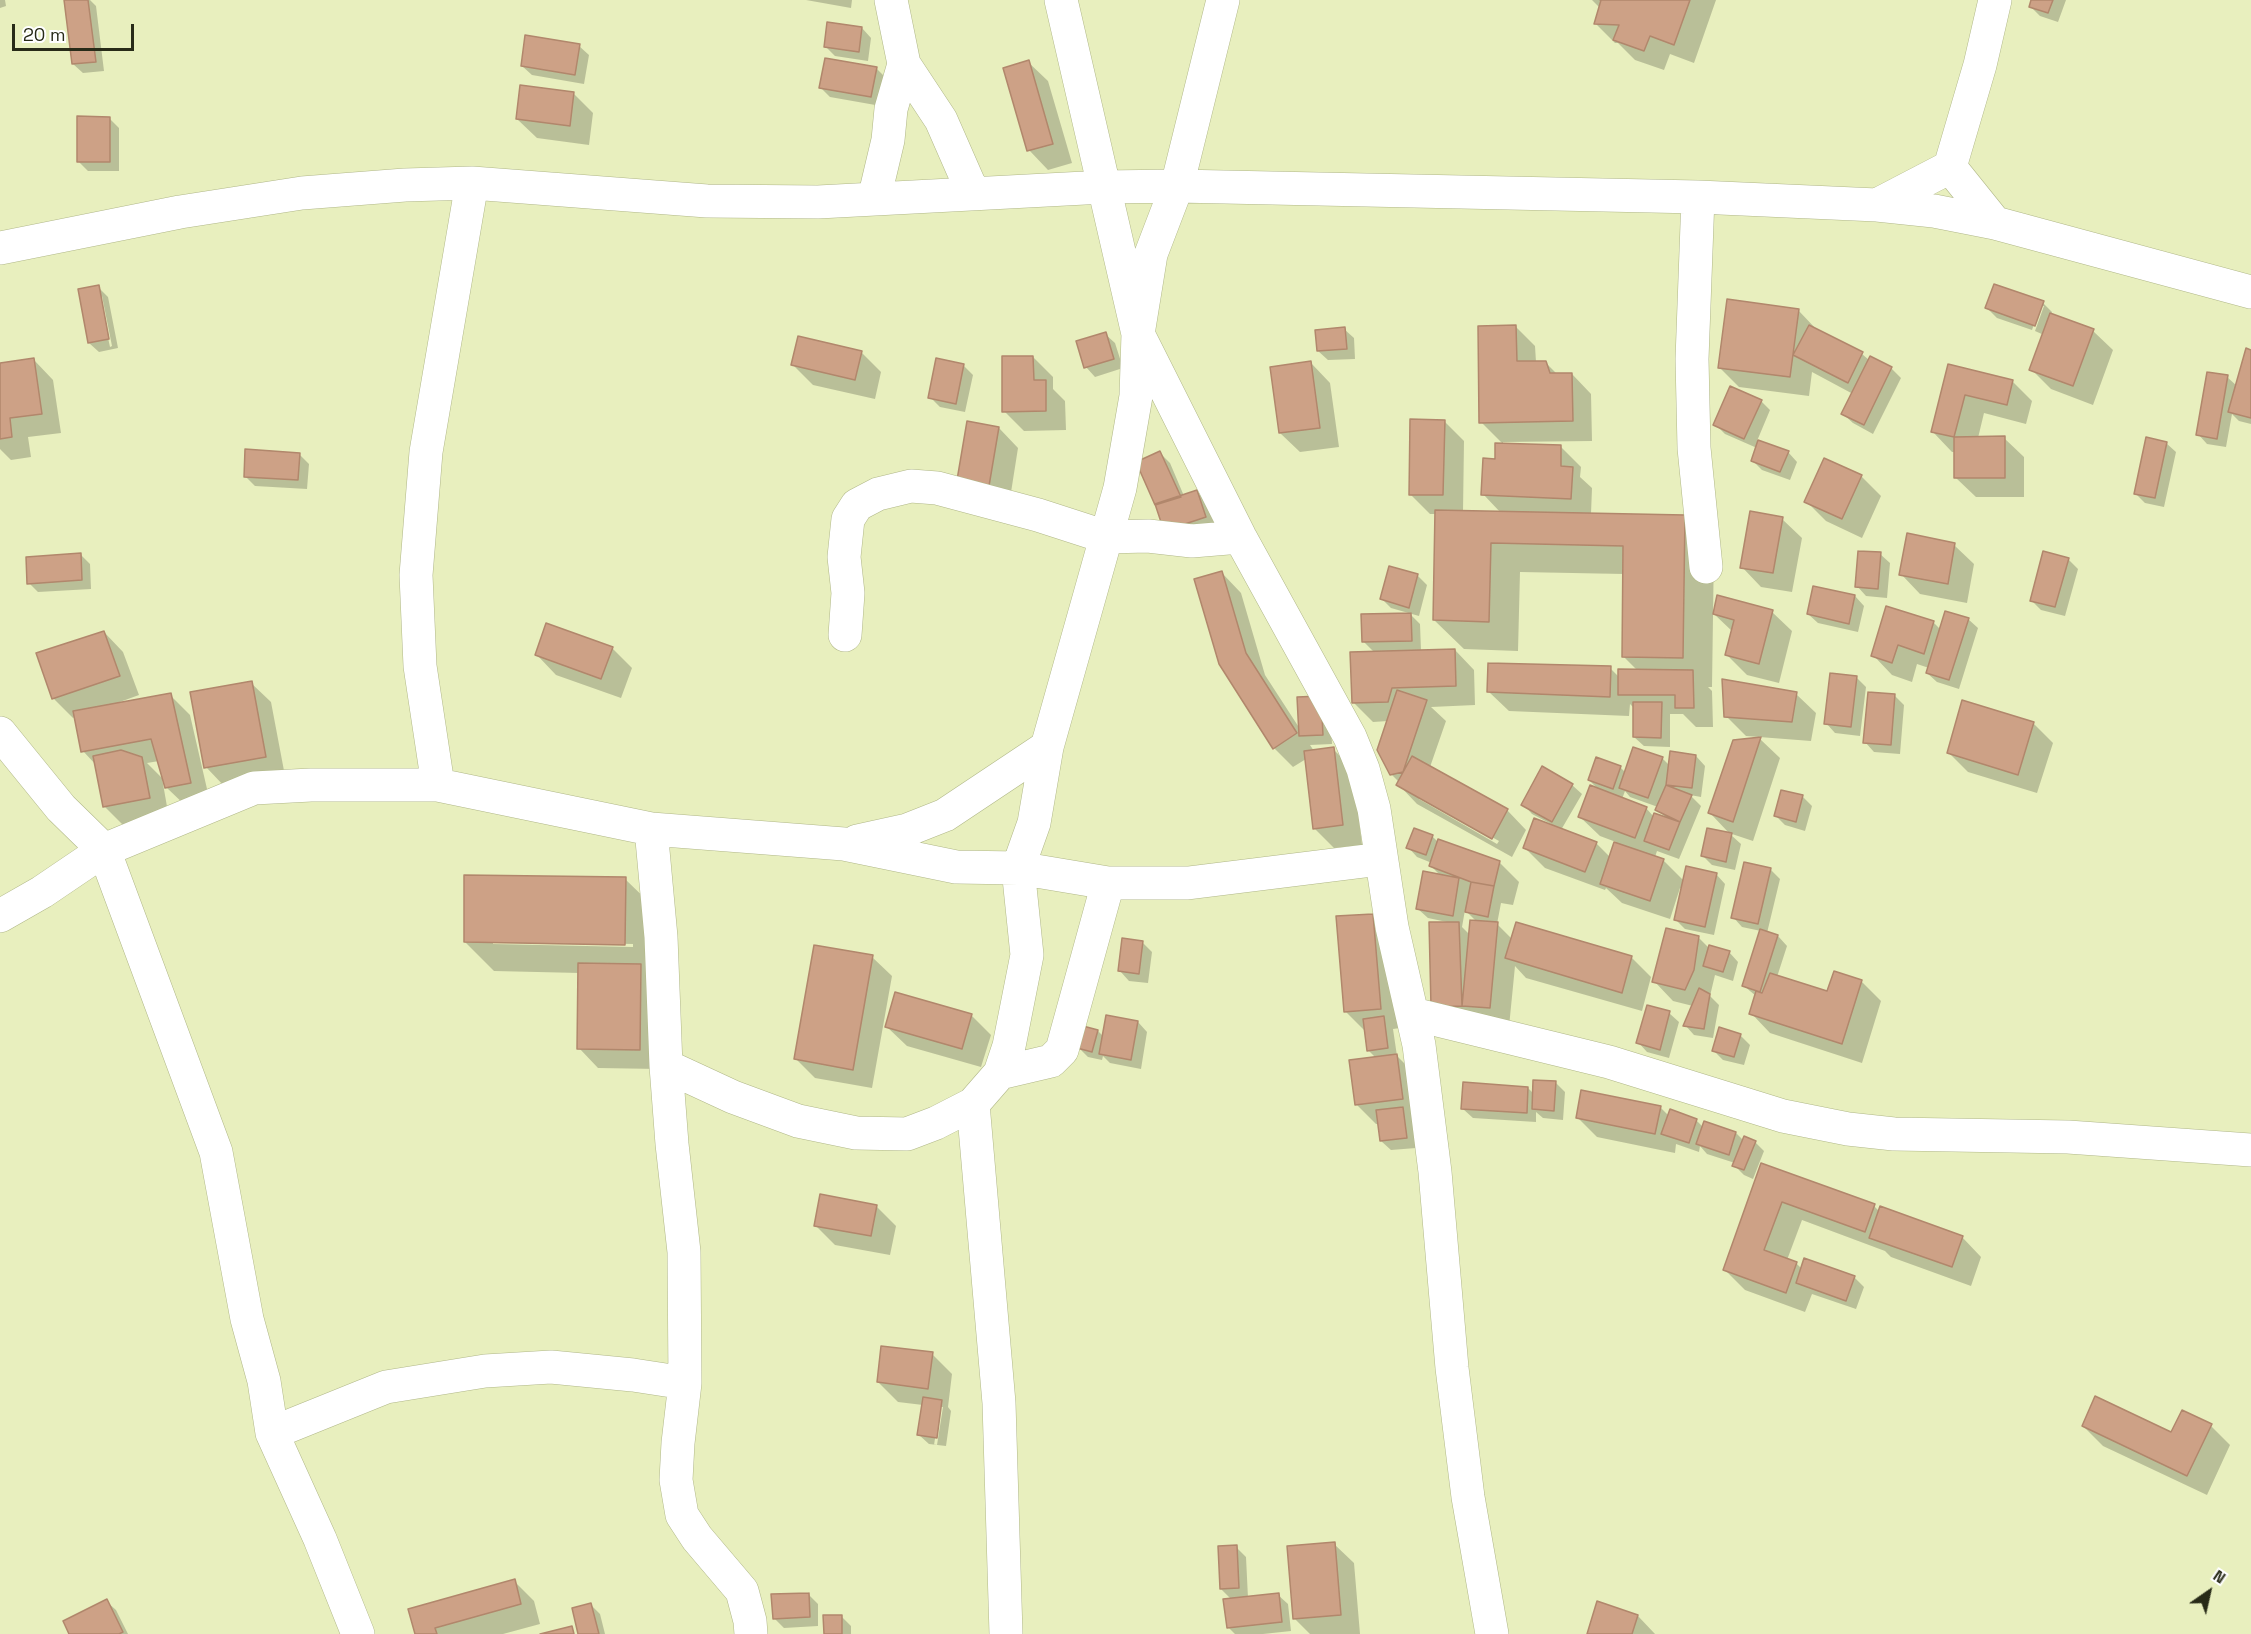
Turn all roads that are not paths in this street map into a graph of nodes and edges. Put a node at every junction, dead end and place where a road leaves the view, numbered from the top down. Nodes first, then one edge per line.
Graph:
1 (891, 0) edge
2 (1060, 0) edge
3 (1223, 0) edge
4 (1995, 0) edge
5 (904, 64) junction
6 (1950, 167) junction
7 (472, 183) junction
8 (1177, 186) junction
9 (1104, 187) junction
10 (973, 193) junction
11 (1698, 197) junction
12 (874, 200) junction
13 (1877, 205) junction
14 (1995, 223) junction
15 (0, 248) edge
16 (2251, 292) edge
17 (1138, 334) junction
18 (1106, 537) junction
19 (1240, 537) junction
20 (1706, 567) dead end
21 (845, 634) dead end
22 (0, 733) edge
23 (1047, 747) junction
24 (438, 785) junction
25 (651, 829) junction
26 (844, 843) junction
27 (104, 850) junction
28 (1381, 859) junction
29 (1018, 868) junction
30 (1108, 883) junction
31 (0, 916) edge
32 (1413, 1014) junction
33 (666, 1066) junction
34 (1000, 1074) junction
35 (973, 1104) junction
36 (2251, 1150) edge
37 (685, 1383) junction
38 (272, 1433) junction
39 (358, 1634) edge
40 (751, 1634) edge
41 (1006, 1634) edge
42 (1492, 1634) edge

1 - 5 street
2 - 9 street
3 - 8 street
4 - 6 street
5 - 10 street
5 - 12 street
6 - 13 street
6 - 14 street
7 - 12 street
7 - 15 street
7 - 24 street
8 - 9 street
8 - 11 street
8 - 17 street
9 - 10 street
9 - 17 street
10 - 12 street
11 - 13 street
11 - 20 street
13 - 14 street
14 - 16 street
17 - 18 street
17 - 19 street
18 - 19 street
18 - 21 street
18 - 23 street
19 - 28 street
22 - 27 street
23 - 26 street
23 - 29 street
24 - 25 street
24 - 27 street
25 - 26 street
25 - 33 street
26 - 29 street
27 - 31 street
27 - 38 street
28 - 30 street
28 - 32 street
29 - 30 street
29 - 34 street
30 - 34 street
32 - 36 street
32 - 42 street
33 - 35 street
33 - 37 street
34 - 35 street
35 - 41 street
37 - 38 street
37 - 40 street
38 - 39 street

